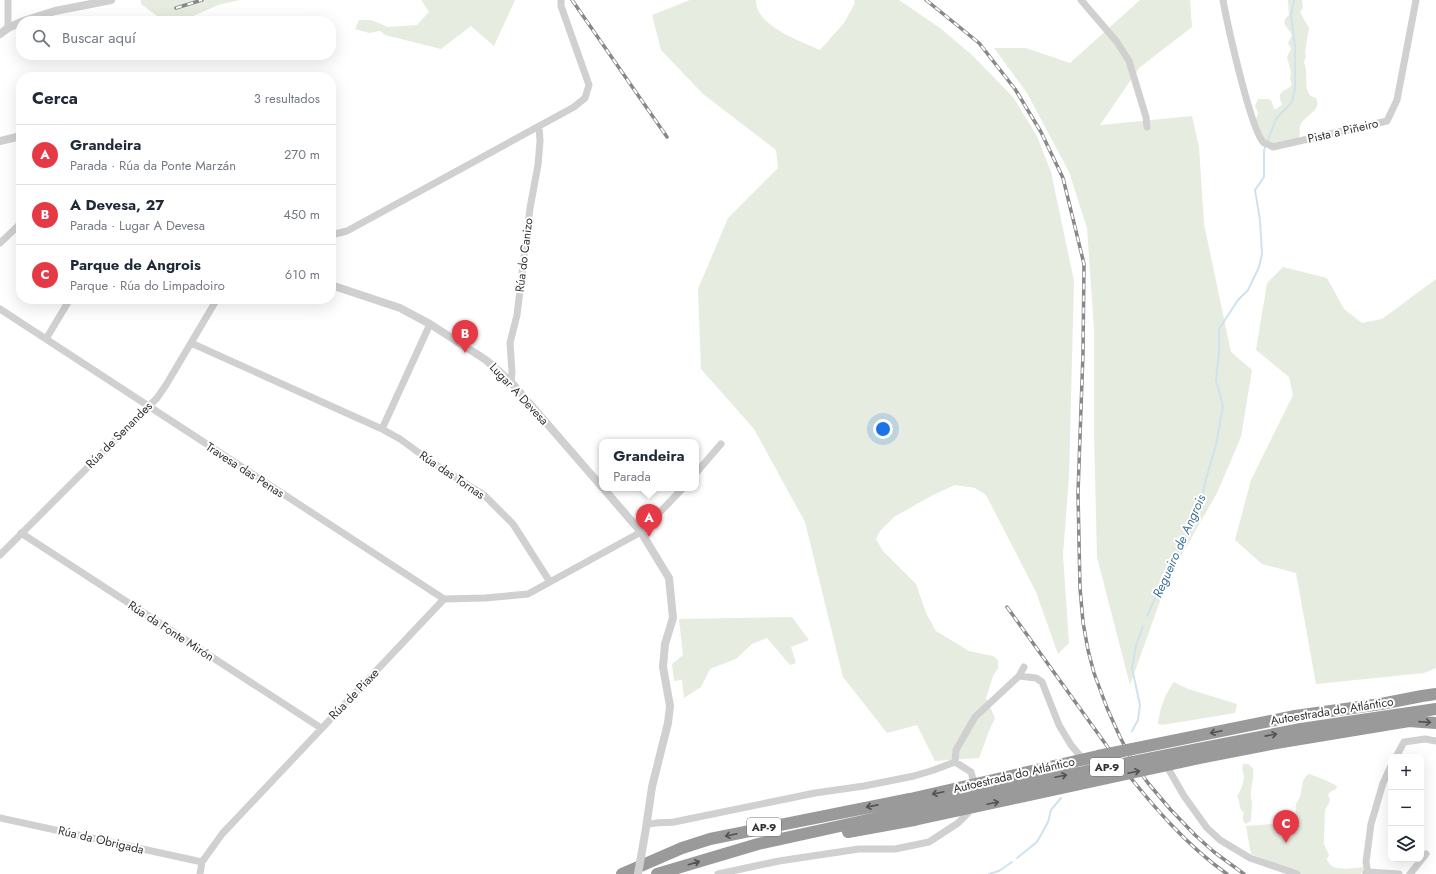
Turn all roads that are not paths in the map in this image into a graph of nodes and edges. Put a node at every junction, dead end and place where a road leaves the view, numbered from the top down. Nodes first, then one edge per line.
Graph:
1 (8, 0) edge
2 (111, 0) edge
3 (561, 0) edge
4 (1081, 0) edge
5 (1223, 0) edge
6 (1416, 0) edge
7 (38, 16) edge
8 (16, 24) edge
9 (8, 28) junction
10 (0, 34) edge
11 (1147, 126) dead end
12 (539, 127) junction
13 (16, 137) edge
14 (0, 141) edge
15 (16, 228) edge
16 (336, 234) edge
17 (0, 243) edge
18 (336, 287) edge
19 (67, 304) edge
20 (214, 304) edge
21 (0, 309) edge
22 (430, 324) junction
23 (46, 339) junction
24 (191, 343) junction
25 (511, 382) junction
26 (148, 407) junction
27 (382, 429) junction
28 (721, 444) dead end
29 (699, 470) edge
30 (599, 485) edge
31 (605, 491) edge
32 (680, 491) edge
33 (641, 532) junction
34 (21, 533) junction
35 (0, 554) edge
36 (550, 582) junction
37 (444, 599) junction
38 (1024, 667) dead end
39 (1019, 676) junction
40 (1436, 686) edge
41 (1436, 694) edge
42 (1436, 709) edge
43 (1310, 714) junction
44 (1436, 723) edge
45 (321, 728) junction
46 (1436, 741) edge
47 (1398, 754) edge
48 (954, 762) junction
49 (1388, 772) edge
50 (913, 809) junction
51 (0, 818) edge
52 (646, 826) junction
53 (1426, 854) dead end
54 (202, 862) junction
55 (1367, 873) edge
56 (200, 874) edge
57 (622, 874) edge
58 (638, 874) edge
59 (657, 874) edge
60 (718, 874) edge
61 (1297, 874) edge
62 (1399, 874) edge
63 (1410, 874) edge

1 - 9 street
2 - 7 street
3 - 12 street
4 - 11 street
5 - 6 street, Pista a Piñeiro
8 - 9 street
9 - 10 street
12 - 16 street
12 - 25 street, Rúa do Canizo
13 - 14 street
15 - 17 street
18 - 22 street, Lugar A Devesa
19 - 23 street
20 - 24 street, Rúa de Senandes
21 - 23 street, Travesa das Penas
22 - 25 street, Lugar A Devesa
22 - 27 street
23 - 26 street, Travesa das Penas
24 - 26 street, Rúa de Senandes
24 - 27 street, Rúa das Tornas
25 - 30 street, Lugar A Devesa
26 - 34 street, Rúa de Senandes
26 - 37 street, Travesa das Penas
27 - 36 street, Rúa das Tornas
28 - 29 street
31 - 33 street, Lugar A Devesa
32 - 33 street
33 - 36 street
33 - 52 street, Lugar A Devesa
34 - 35 street, Rúa de Senandes
34 - 45 street, Rúa da Fonte Mirón
36 - 37 street
37 - 45 street, Rúa de Piaxe
38 - 39 street
39 - 48 street
39 - 61 street
40 - 43 highway
41 - 43 highway, Autoestrada do Atlántico / AP-9
50 -> 42 highway, Autoestrada do Atlántico / AP-9, bridge
43 -> 50 highway, Autoestrada do Atlántico / AP-9, bridge
50 -> 44 highway, bridge
45 - 54 street, Rúa de Piaxe
46 - 47 street
48 - 52 street
48 - 60 street
49 - 55 street
50 -> 57 highway, Autoestrada do Atlántico / AP-9
59 -> 50 highway, Autoestrada do Atlántico / AP-9
51 - 54 street, Rúa da Obrigada
52 - 58 street, Lugar A Devesa, bridge
53 - 63 street
54 - 56 street, Rúa de Piaxe
55 - 62 street

